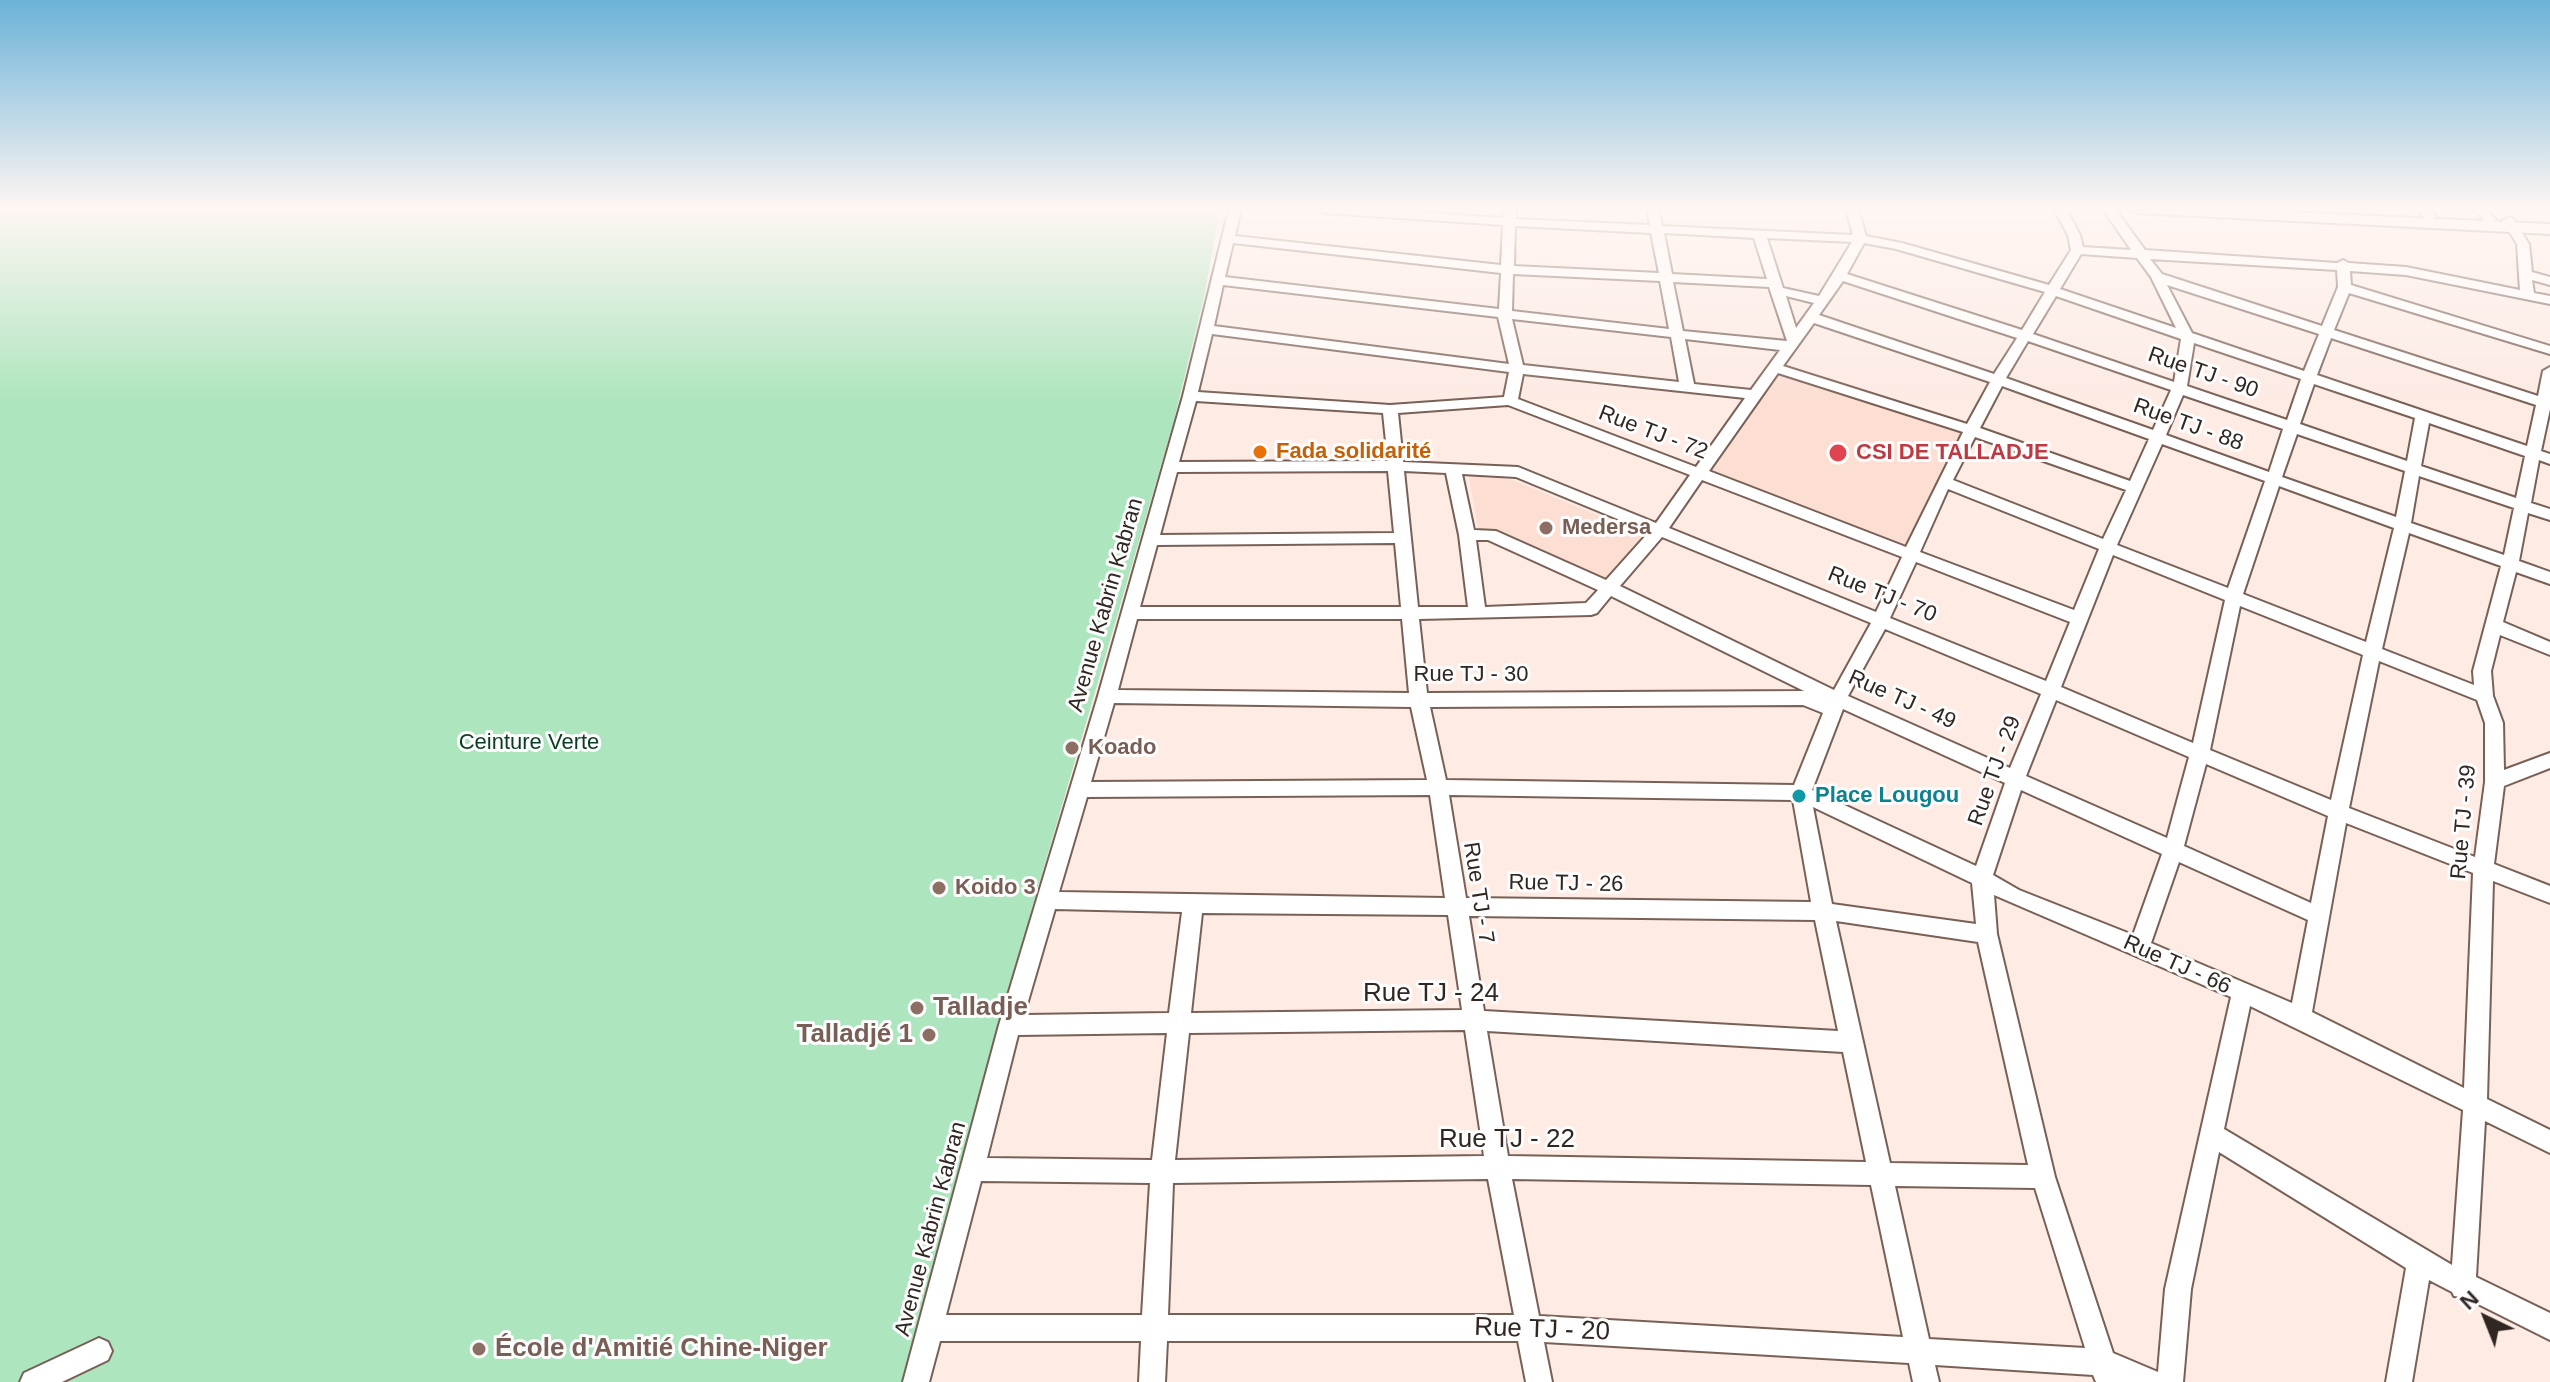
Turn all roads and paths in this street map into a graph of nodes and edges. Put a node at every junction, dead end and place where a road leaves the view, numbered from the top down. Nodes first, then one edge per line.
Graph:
1 (1219, 273) edge
2 (1508, 273) edge
3 (1578, 273) edge
4 (1667, 273) edge
5 (1771, 273) edge
6 (1995, 273) edge
7 (2064, 273) edge
8 (2155, 273) edge
9 (2344, 273) edge
10 (2419, 273) edge
11 (2527, 275) joint
12 (1840, 276) joint
13 (2157, 277) junction
14 (1668, 278) junction
15 (1218, 280) junction
16 (2550, 281) edge
17 (1775, 286) junction
18 (2345, 287) junction
19 (2054, 291) junction
20 (2527, 294) junction
21 (2550, 300) edge
22 (1821, 301) junction
23 (1505, 316) junction
24 (1810, 317) junction
25 (1208, 329) junction
26 (2326, 332) junction
27 (1677, 336) junction
28 (2026, 336) junction
29 (2188, 338) junction
30 (1790, 344) junction
31 (2550, 350) edge
32 (1773, 367) junction
33 (1517, 369) junction
34 (2550, 371) edge
35 (2308, 379) junction
36 (1998, 380) junction
37 (1687, 387) junction
38 (2179, 388) junction
39 (1755, 395) junction
40 (1190, 396) junction
41 (1510, 401) junction
42 (2546, 404) edge
43 (1390, 409) junction
44 (2422, 418) junction
45 (2292, 427) junction
46 (1971, 430) junction
47 (2158, 437) junction
48 (2541, 456) edge
49 (1396, 466) junction
50 (1170, 467) junction
51 (1453, 468) junction
52 (2412, 468) junction
53 (1701, 475) junction
54 (2273, 479) junction
55 (1944, 482) junction
56 (2135, 488) junction
57 (2521, 505) junction
58 (2550, 515) edge
59 (2403, 525) junction
60 (1659, 530) junction
61 (1467, 535) junction
62 (1403, 538) junction
63 (1149, 540) junction
64 (2108, 547) junction
65 (1912, 554) junction
66 (2510, 564) junction
67 (2550, 578) edge
68 (1611, 589) junction
69 (2234, 595) junction
70 (1409, 612) junction
71 (1129, 613) junction
72 (1477, 613) junction
73 (2080, 619) junction
74 (1881, 620) junction
75 (2494, 625) junction
76 (2550, 649) edge
77 (2373, 651) junction
78 (2052, 691) junction
79 (1107, 696) junction
80 (2484, 696) junction
81 (1419, 700) junction
82 (1836, 704) junction
83 (2200, 752) junction
84 (2550, 760) edge
85 (2016, 778) junction
86 (2495, 782) junction
87 (1438, 787) junction
88 (1079, 790) junction
89 (1801, 793) junction
90 (2339, 812) junction
91 (2174, 848) junction
92 (2483, 871) junction
93 (1982, 878) junction
94 (2549, 895) edge
95 (1047, 900) junction
96 (1193, 904) junction
97 (1456, 907) junction
98 (1823, 911) junction
99 (2318, 915) junction
100 (1987, 934) junction
101 (2139, 947) junction
102 (2242, 994) junction
103 (2300, 1017) junction
104 (1474, 1020) junction
105 (1180, 1023) junction
106 (1010, 1025) junction
107 (1851, 1042) junction
108 (2475, 1105) junction
109 (2213, 1135) junction
110 (2550, 1142) edge
111 (1498, 1167) junction
112 (971, 1169) junction
113 (1162, 1172) junction
114 (1880, 1174) junction
115 (2043, 1177) junction
116 (2419, 1262) junction
117 (2463, 1287) junction
118 (1152, 1327) junction
119 (2550, 1327) edge
120 (928, 1328) junction
121 (1529, 1328) junction
122 (99, 1351) dead end
123 (1921, 1353) junction
124 (2106, 1372) edge
125 (33, 1382) edge
126 (916, 1382) edge
127 (1152, 1382) edge
128 (1539, 1382) edge
129 (1926, 1382) edge
130 (2151, 1382) edge
131 (2170, 1382) edge
132 (2399, 1382) edge

1 - 15 street, Avenue Kabrin Kabran
2 - 23 street
3 - 14 street
4 - 14 street
5 - 17 street
6 - 19 street
7 - 19 street
8 - 13 street
9 - 18 street
10 - 20 street
11 - 16 street
11 - 20 street
12 - 22 street
12 - 28 street, Rue TJ - 90
13 - 26 street
13 - 29 street
14 - 17 street
14 - 27 street
15 - 23 street
15 - 25 street, Avenue Kabrin Kabran
17 - 22 street
17 - 30 street
18 - 26 street
18 - 31 street
19 - 28 street
19 - 29 street
20 - 21 street
22 - 24 street
23 - 27 street
23 - 33 street
24 - 30 street
24 - 36 street, Rue TJ - 88
25 - 33 street
25 - 40 street, Avenue Kabrin Kabran
26 - 35 street
26 - 42 street
27 - 30 street
27 - 37 street
28 - 36 street
28 - 38 street, Rue TJ - 90
29 - 35 street
29 - 38 street, Rue TJ - 29
30 - 32 street
32 - 39 street
32 - 46 street
33 - 37 street
33 - 41 street
34 - 42 street, Rue TJ - 39
35 - 44 street
35 - 45 street
36 - 46 street
36 - 47 street, Rue TJ - 88
37 - 39 street
38 - 45 street, Rue TJ - 90
38 - 47 street, Rue TJ - 29
39 - 53 street
40 - 43 street, Rue TJ - 72
40 - 50 street, Avenue Kabrin Kabran
41 - 43 street, Rue TJ - 72
41 - 53 street, Rue TJ - 72
42 - 48 street, Rue TJ - 39
43 - 49 street, Rue TJ - 7
44 - 48 street
44 - 52 street
45 - 52 street, Rue TJ - 90
45 - 54 street
46 - 55 street
46 - 56 street
47 - 54 street, Rue TJ - 88
47 - 56 street, Rue TJ - 29
48 - 57 street, Rue TJ - 39
49 - 50 street, Rue TJ - 70
49 - 51 street, Rue TJ - 70
49 - 62 street, Rue TJ - 7
50 - 63 street, Avenue Kabrin Kabran
51 - 60 street, Rue TJ - 70
51 - 61 street
52 - 57 street, Rue TJ - 90
52 - 59 street
53 - 60 street
53 - 65 street, Rue TJ - 72
54 - 59 street, Rue TJ - 88
54 - 69 street
55 - 64 street
55 - 65 street
56 - 64 street, Rue TJ - 29
57 - 58 street, Rue TJ - 90
57 - 66 street, Rue TJ - 39
59 - 66 street, Rue TJ - 88
59 - 77 street
60 - 68 street
60 - 74 street, Rue TJ - 70
61 - 68 street, Rue TJ - 49
61 - 72 street
62 - 63 street
62 - 70 street, Rue TJ - 7
63 - 71 street, Avenue Kabrin Kabran
64 - 69 street
64 - 73 street, Rue TJ - 29
65 - 73 street, Rue TJ - 72
65 - 74 street
66 - 67 street, Rue TJ - 88
66 - 75 street, Rue TJ - 39
68 - 72 street
68 - 82 street, Rue TJ - 49
69 - 77 street
69 - 83 street
70 - 71 street
70 - 72 street
70 - 81 street, Rue TJ - 7
71 - 79 street, Avenue Kabrin Kabran
73 - 78 street, Rue TJ - 29
74 - 78 street, Rue TJ - 70
74 - 82 street
75 - 76 street
75 - 80 street, Rue TJ - 39
77 - 80 street
77 - 90 street
78 - 83 street, Rue TJ - 70
78 - 85 street, Rue TJ - 29
79 - 81 street, Rue TJ - 30
79 - 88 street, Avenue Kabrin Kabran
80 - 86 street, Rue TJ - 39
81 - 82 street, Rue TJ - 30
81 - 87 street, Rue TJ - 7
82 - 85 street, Rue TJ - 49
82 - 89 street
83 - 90 street, Rue TJ - 70
83 - 91 street
84 - 86 street
85 - 91 street, Rue TJ - 49
85 - 93 street, Rue TJ - 29
86 - 92 street, Rue TJ - 39
87 - 88 street
87 - 89 street
87 - 97 street, Rue TJ - 7
88 - 95 street, Avenue Kabrin Kabran
89 - 93 street, Rue TJ - 66
89 - 98 street
90 - 92 street, Rue TJ - 70
90 - 99 street
91 - 99 street, Rue TJ - 49
91 - 101 street
92 - 94 street, Rue TJ - 70
92 - 108 street, Rue TJ - 39
93 - 100 street, Rue TJ - 29
93 - 101 street, Rue TJ - 66
95 - 96 street, Rue TJ - 26
95 - 106 street, Avenue Kabrin Kabran
96 - 97 street, Rue TJ - 26
96 - 105 street
97 - 98 street, Rue TJ - 26
97 - 104 street, Rue TJ - 7
98 - 100 street, Rue TJ - 26
98 - 107 street
99 - 103 street
100 - 115 street, Rue TJ - 29
101 - 102 street, Rue TJ - 66
102 - 103 street, Rue TJ - 66
102 - 109 street
103 - 108 street, Rue TJ - 66
104 - 105 street, Rue TJ - 24
104 - 107 street, Rue TJ - 24
104 - 111 street, Rue TJ - 7
105 - 106 street, Rue TJ - 24
105 - 113 street
106 - 112 street, Avenue Kabrin Kabran
107 - 114 street
108 - 110 street, Rue TJ - 66
108 - 117 street, Rue TJ - 39
109 - 116 street
109 - 131 street
111 - 113 street, Rue TJ - 22
111 - 114 street, Rue TJ - 22
111 - 121 street, Rue TJ - 7
112 - 113 street, Rue TJ - 22
112 - 120 street, Avenue Kabrin Kabran
113 - 118 street
114 - 115 street, Rue TJ - 22
114 - 123 street
115 - 124 street, Rue TJ - 29
116 - 117 street
116 - 132 street
117 - 119 street
118 - 120 street, Rue TJ - 20
118 - 121 street, Rue TJ - 20
118 - 127 street
120 - 126 street, Avenue Kabrin Kabran
121 - 123 street, Rue TJ - 20
121 - 128 street, Rue TJ - 7
122 - 125 street
123 - 124 street, Rue TJ - 20
123 - 129 street
124 - 130 street, Rue TJ - 20

